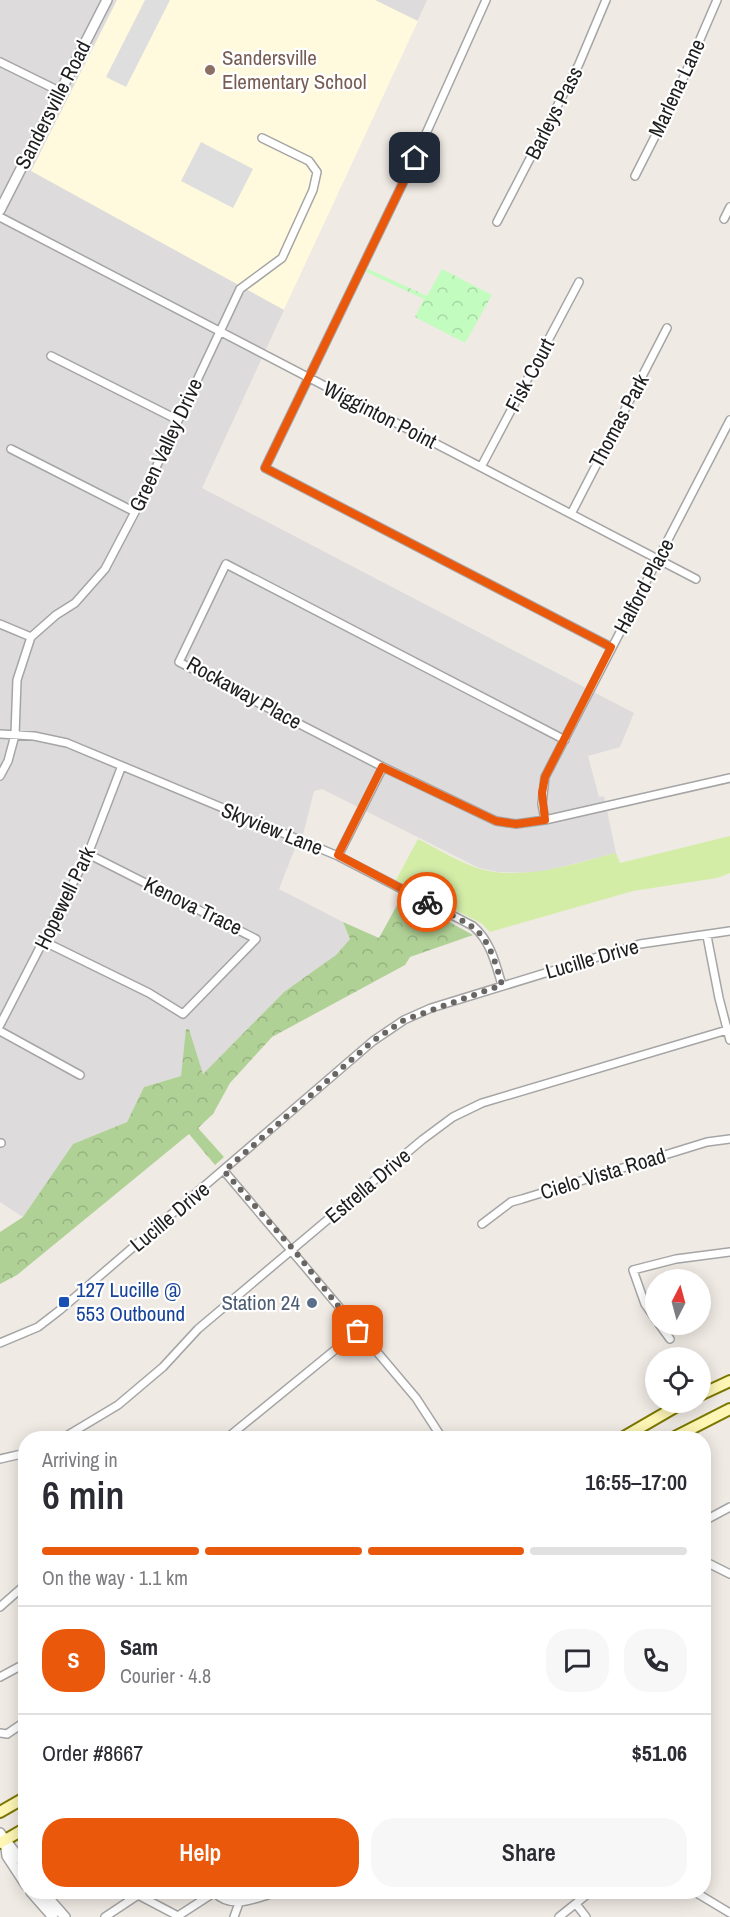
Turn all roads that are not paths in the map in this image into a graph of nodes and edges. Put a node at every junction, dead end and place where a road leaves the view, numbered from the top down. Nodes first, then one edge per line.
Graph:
1 (107, 0) edge
2 (486, 0) edge
3 (606, 0) edge
4 (717, 0) edge
5 (0, 62) edge
6 (59, 92) junction
7 (262, 138) dead end
8 (635, 176) dead end
9 (730, 207) edge
10 (0, 210) edge
11 (0, 217) edge
12 (724, 219) dead end
13 (497, 222) dead end
14 (579, 282) dead end
15 (667, 328) dead end
16 (220, 332) junction
17 (51, 356) dead end
18 (307, 377) junction
19 (178, 420) junction
20 (730, 420) edge
21 (11, 449) dead end
22 (481, 468) junction
23 (135, 512) junction
24 (571, 514) junction
25 (659, 560) junction
26 (696, 579) dead end
27 (0, 624) edge
28 (32, 637) junction
29 (611, 647) junction
30 (0, 734) edge
31 (15, 735) junction
32 (565, 740) junction
33 (382, 767) junction
34 (122, 768) junction
35 (0, 776) edge
36 (730, 778) edge
37 (545, 820) junction
38 (88, 854) junction
39 (338, 855) junction
40 (730, 931) edge
41 (708, 936) junction
42 (45, 942) junction
43 (502, 985) junction
44 (0, 1025) edge
45 (727, 1030) junction
46 (0, 1031) edge
47 (730, 1041) edge
48 (80, 1075) dead end
49 (730, 1139) edge
50 (224, 1171) junction
51 (482, 1224) dead end
52 (293, 1249) junction
53 (730, 1252) edge
54 (645, 1304) edge
55 (358, 1331) junction
56 (667, 1335) edge
57 (670, 1340) dead end
58 (0, 1343) edge
59 (730, 1381) edge
60 (711, 1390) edge
61 (730, 1409) edge
62 (665, 1413) edge
63 (75, 1431) edge
64 (236, 1431) edge
65 (437, 1431) edge
66 (634, 1431) edge
67 (687, 1431) edge
68 (18, 1454) edge
69 (0, 1459) edge
70 (730, 1507) edge
71 (711, 1517) edge
72 (711, 1564) edge
73 (730, 1574) edge
74 (18, 1591) edge
75 (0, 1596) edge
76 (2, 1606) edge
77 (18, 1667) edge
78 (0, 1677) edge
79 (18, 1726) edge
80 (0, 1733) edge
81 (18, 1802) edge
82 (0, 1812) edge
83 (18, 1832) edge
84 (2, 1839) edge
85 (18, 1858) edge
86 (18, 1873) edge
87 (37, 1899) edge
88 (49, 1899) edge
89 (133, 1899) edge
90 (144, 1899) edge
91 (204, 1899) edge
92 (224, 1899) edge
93 (253, 1899) edge
94 (582, 1899) edge
95 (707, 1899) edge
96 (239, 1903) junction
97 (576, 1904) junction
98 (730, 1913) edge
99 (53, 1917) edge
100 (65, 1917) edge
101 (105, 1917) edge
102 (234, 1917) edge
103 (241, 1917) edge
104 (559, 1917) edge
105 (586, 1917) edge

1 - 6 street, Sandersville Road
2 - 18 street
3 - 13 street, Barleys Pass
4 - 8 street, Marlena Lane
5 - 6 street
6 - 10 street, Sandersville Road
7 - 16 street, Green Valley Drive
9 - 12 street
11 - 16 street, Wigginton Point
14 - 22 street, Fisk Court
15 - 24 street, Thomas Park
16 - 18 street, Wigginton Point
16 - 19 street, Green Valley Drive
17 - 19 street
18 - 22 street, Wigginton Point
18 - 29 street
19 - 23 street, Green Valley Drive
20 - 25 street, Halford Place
21 - 23 street
22 - 24 street, Wigginton Point
23 - 28 street, Green Valley Drive
24 - 25 street, Wigginton Point
25 - 26 street, Wigginton Point
25 - 29 street, Halford Place
27 - 28 street
28 - 31 street, Green Valley Drive
29 - 32 street, Halford Place
30 - 31 street, Skyview Lane
31 - 34 street, Skyview Lane
31 - 35 street, Green Valley Drive
32 - 33 street, Rockaway Place
32 - 37 street, Halford Place
33 - 37 street, Rockaway Place
33 - 39 street
34 - 38 street, Hopewell Park
34 - 39 street, Skyview Lane
36 - 37 street, Rockaway Place
38 - 42 street, Hopewell Park
38 - 42 street, Kenova Trace
39 - 43 street, Skyview Lane
40 - 41 street, Lucille Drive
41 - 43 street, Lucille Drive
41 - 45 street
42 - 44 street, Hopewell Park
43 - 50 street, Lucille Drive
45 - 47 street
45 - 52 street, Estrella Drive
46 - 48 street
49 - 51 street, Cielo Vista Road
50 - 52 street
50 - 58 street, Lucille Drive
52 - 55 street
52 - 63 street, Estrella Drive
53 - 54 street
55 - 64 street
55 - 65 street
56 - 57 street
59 - 60 main road
61 - 67 main road
62 - 66 main road
68 - 69 street
70 - 71 street
72 - 73 street
74 - 76 street
75 - 76 street
77 - 78 street
79 - 80 street
81 - 82 main road
83 - 84 main road
84 - 85 street
84 - 86 street
87 - 99 street
88 - 100 street
89 - 101 street
90 - 91 street
92 - 96 street
93 - 96 street
94 - 97 street
95 - 98 street
96 - 102 street
96 - 103 street
97 - 104 street
97 - 105 street

